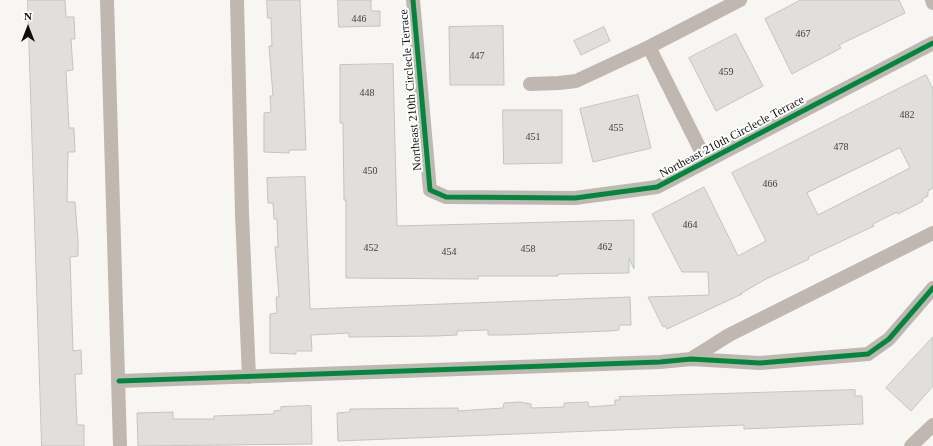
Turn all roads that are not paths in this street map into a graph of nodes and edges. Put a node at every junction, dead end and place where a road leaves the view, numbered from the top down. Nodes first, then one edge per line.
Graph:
1 (107, 0) edge
2 (238, 0) edge
3 (413, 0) edge
4 (740, 0) edge
5 (932, 0) edge
6 (933, 3) edge
7 (933, 43) edge
8 (649, 47) junction
9 (530, 84) dead end
10 (706, 161) junction
11 (933, 232) edge
12 (933, 288) edge
13 (691, 359) junction
14 (249, 377) junction
15 (118, 381) junction
16 (933, 425) edge
17 (120, 446) edge
18 (911, 446) edge

1 - 15 street
2 - 14 street
3 - 10 street, Northeast 210th Circlecle Terrace
4 - 8 street
5 - 6 street
7 - 10 street, Northeast 210th Circlecle Terrace
8 - 9 street
8 - 10 street
11 - 13 street
12 - 13 street
13 - 14 street
14 - 15 street
15 - 17 street
16 - 18 street

